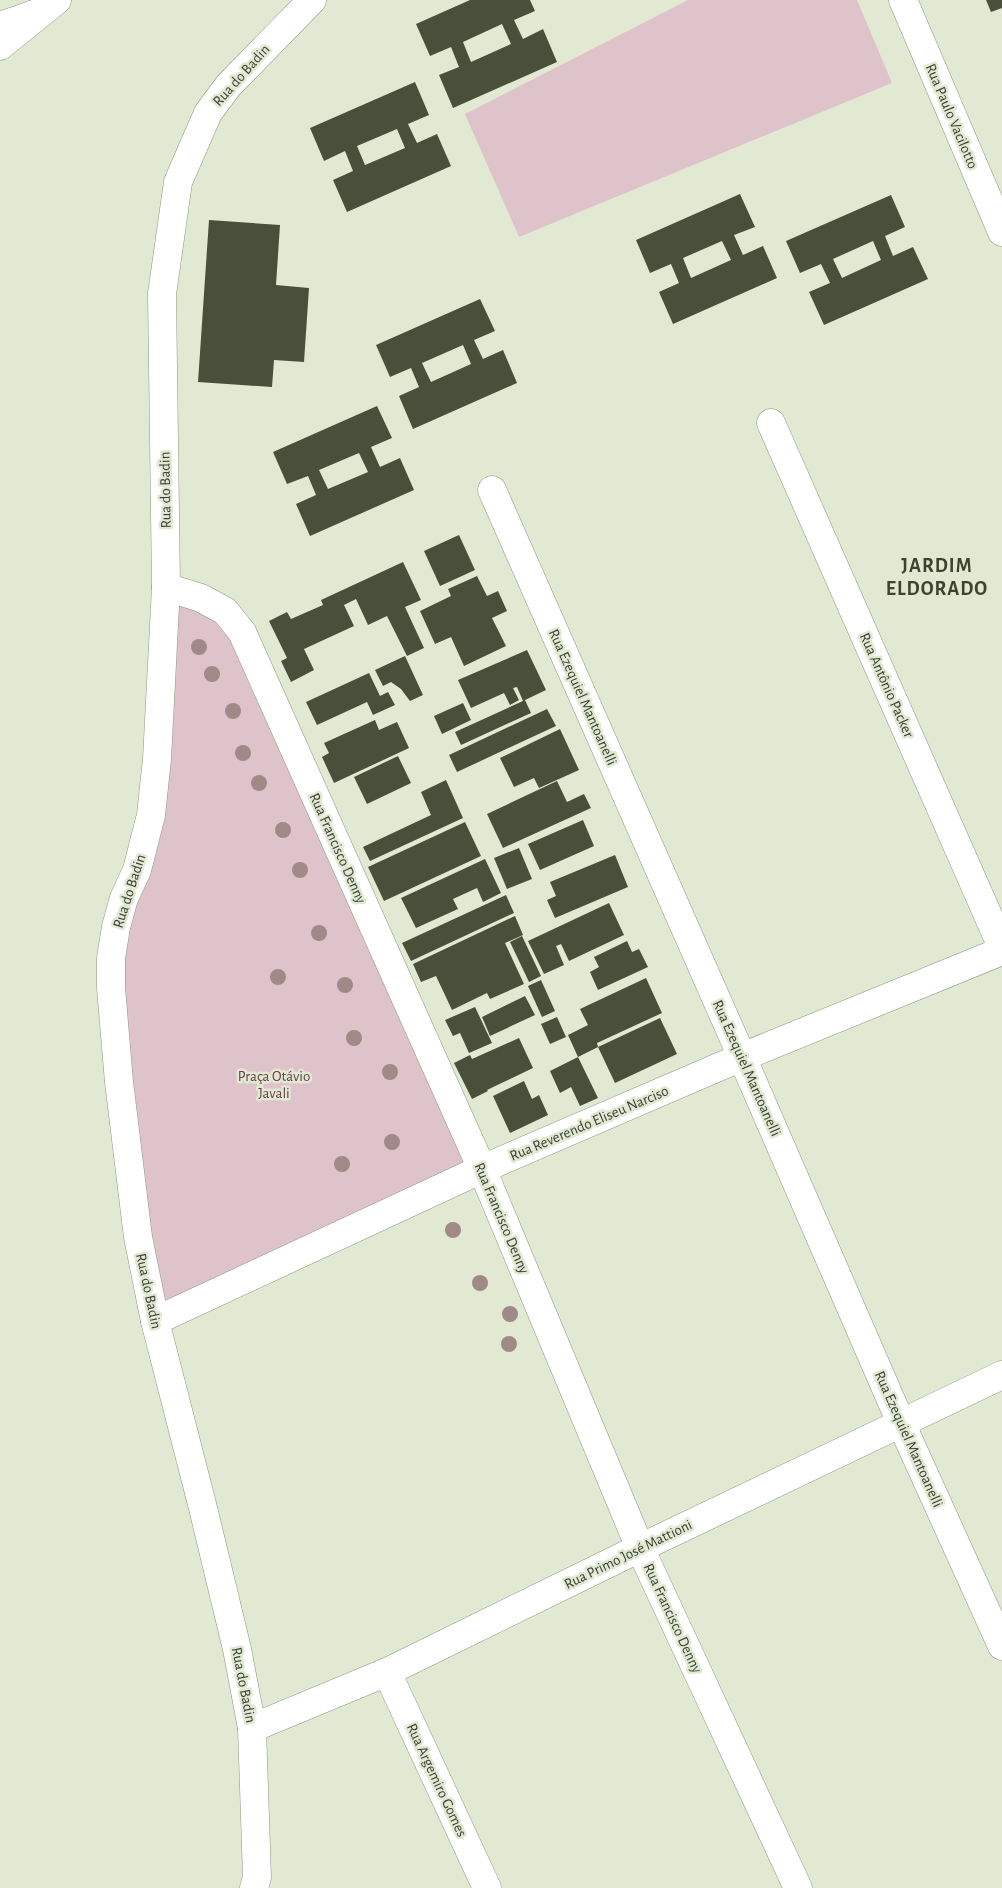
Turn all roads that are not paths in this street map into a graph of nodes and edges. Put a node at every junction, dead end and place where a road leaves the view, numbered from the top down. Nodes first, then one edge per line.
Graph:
1 (312, 0) edge
2 (903, 0) edge
3 (50, 5) edge
4 (0, 26) edge
5 (0, 46) edge
6 (1002, 232) edge
7 (771, 423) dead end
8 (492, 490) dead end
9 (166, 587) junction
10 (1002, 947) edge
11 (1002, 951) edge
12 (742, 1057) junction
13 (482, 1170) junction
14 (155, 1321) junction
15 (1002, 1375) edge
16 (901, 1423) junction
17 (640, 1548) junction
18 (1002, 1646) edge
19 (387, 1672) junction
20 (252, 1728) junction
21 (256, 1884) edge
22 (487, 1888) edge
23 (798, 1888) edge

1 - 9 street, Rua do Badin
2 - 6 street, Rua Paulo Vacilotto
3 - 4 street
3 - 5 street
7 - 10 street, Rua Antônio Packer
8 - 12 street, Rua Ezequiel Mantoanelli
9 - 13 street, Rua Francisco Denny
9 - 14 street, Rua do Badin
11 - 12 street, Rua Reverendo Eliseu Narciso
12 - 13 street, Rua Reverendo Eliseu Narciso
12 - 16 street, Rua Ezequiel Mantoanelli
13 - 14 street, Rua Reverendo Eliseu Narciso
13 - 17 street, Rua Francisco Denny
14 - 20 street, Rua do Badin
15 - 16 street, Rua Primo José Mattioni
16 - 17 street, Rua Primo José Mattioni
16 - 18 street, Rua Ezequiel Mantoanelli
17 - 19 street, Rua Primo José Mattioni
17 - 23 street, Rua Francisco Denny
19 - 20 street, Rua Primo José Mattioni
19 - 22 street, Rua Argemiro Gomes
20 - 21 street, Rua do Badin

